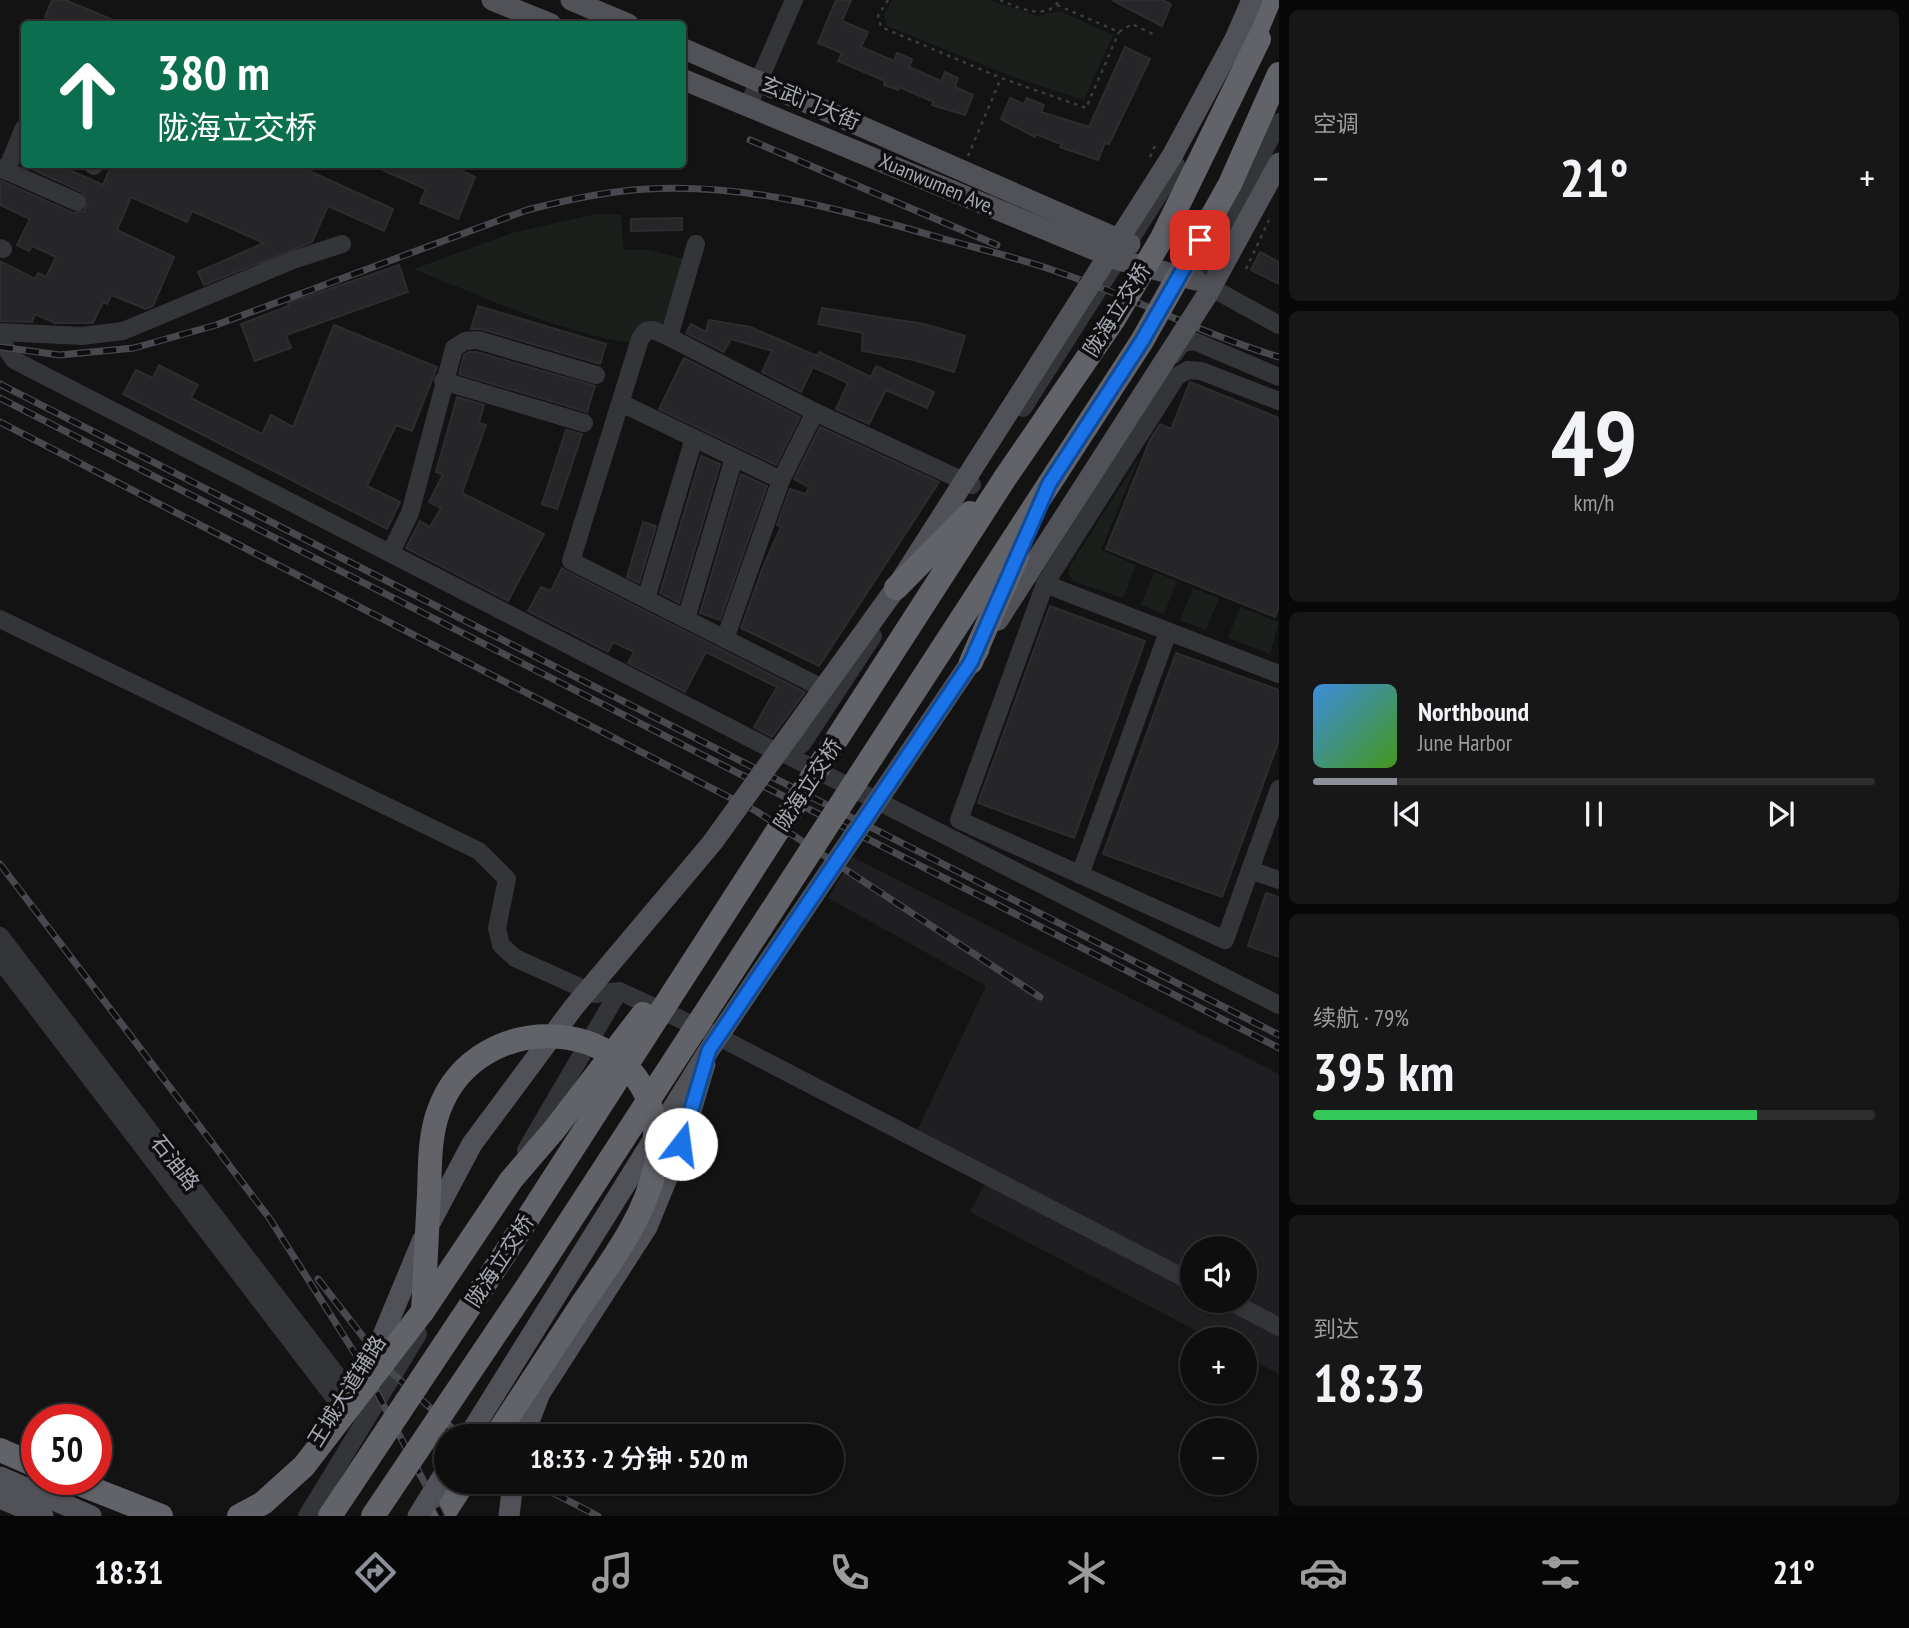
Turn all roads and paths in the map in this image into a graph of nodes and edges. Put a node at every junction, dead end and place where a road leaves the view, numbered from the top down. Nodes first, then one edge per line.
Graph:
1 (492, 0) edge
2 (571, 0) edge
3 (794, 0) edge
4 (888, 0) edge
5 (1000, 0) edge
6 (1059, 0) edge
7 (1252, 0) edge
8 (1259, 0) edge
9 (1269, 0) edge
10 (1276, 0) edge
11 (1057, 5) junction
12 (544, 21) edge
13 (621, 21) edge
14 (1119, 32) junction
15 (1157, 36) dead end
16 (686, 50) edge
17 (1279, 74) edge
18 (1001, 78) junction
19 (686, 81) edge
20 (760, 81) junction
21 (1279, 89) edge
22 (748, 106) junction
23 (1279, 122) edge
24 (1213, 136) junction
25 (21, 138) edge
26 (1279, 163) edge
27 (962, 169) junction
28 (3, 170) edge
29 (1230, 184) junction
30 (77, 202) dead end
31 (1270, 221) dead end
32 (342, 244) dead end
33 (696, 244) dead end
34 (1125, 252) junction
35 (1246, 270) dead end
36 (1196, 280) junction
37 (1279, 325) edge
38 (0, 332) edge
39 (669, 337) junction
40 (0, 339) edge
41 (596, 375) dead end
42 (1279, 377) edge
43 (443, 381) junction
44 (1279, 401) edge
45 (621, 403) junction
46 (815, 412) junction
47 (584, 423) dead end
48 (694, 438) junction
49 (734, 458) junction
50 (1005, 478) junction
51 (781, 480) junction
52 (1049, 484) junction
53 (972, 485) junction
54 (391, 552) junction
55 (1040, 554) junction
56 (1045, 584) junction
57 (896, 588) junction
58 (646, 599) junction
59 (0, 619) edge
60 (686, 619) junction
61 (1168, 632) junction
62 (725, 639) junction
63 (971, 662) junction
64 (1278, 672) edge
65 (835, 694) junction
66 (785, 754) junction
67 (1279, 789) edge
68 (875, 800) junction
69 (754, 869) junction
70 (1250, 870) junction
71 (1080, 875) junction
72 (1279, 880) edge
73 (0, 936) edge
74 (0, 960) edge
75 (619, 991) junction
76 (1279, 1005) edge
77 (709, 1050) junction
78 (1180, 1276) edge
79 (423, 1311) junction
80 (1252, 1313) edge
81 (1279, 1327) edge
82 (345, 1398) junction
83 (476, 1424) edge
84 (504, 1424) edge
85 (528, 1424) edge
86 (0, 1441) edge
87 (0, 1450) edge
88 (21, 1450) edge
89 (21, 1459) edge
90 (0, 1477) edge
91 (434, 1490) edge
92 (112, 1491) edge
93 (456, 1494) edge
94 (512, 1494) edge
95 (107, 1495) edge
96 (0, 1497) edge
97 (43, 1516) edge
98 (91, 1516) edge
99 (161, 1516) edge
100 (168, 1516) edge
101 (239, 1516) edge
102 (267, 1516) edge
103 (307, 1516) edge
104 (330, 1516) edge
105 (373, 1516) edge
106 (418, 1516) edge
107 (442, 1516) edge
108 (509, 1516) edge

1 - 12 main road
2 - 13 main road
3 - 20 street
4 - 18 path
5 - 11 path
6 - 11 path
7 - 57 main road, 王城大道辅路, bridge
8 - 34 street
9 - 24 highway, bridge
10 - 24 highway, 陇海立交桥, bridge
11 - 14 path
14 - 15 path
14 - 18 path
16 - 20 main road, 玄武门大街
17 - 29 highway, 陇海立交桥, bridge
18 - 27 path
19 - 22 main road, Xuanwumen Ave.
20 - 22 street
20 - 27 main road, 玄武门大街
21 - 29 highway, bridge
22 - 34 main road, Xuanwumen Ave.
23 - 36 street
24 - 50 highway, 陇海立交桥, bridge
25 - 28 street
26 - 55 main road, bridge
27 - 34 main road, 玄武门大街
28 - 30 street
29 - 52 highway, 陇海立交桥, bridge
31 - 35 path
32 - 38 street
33 - 39 street
34 - 36 main road, Xuanwumen Ave.
34 - 53 street
36 - 37 street
39 - 45 street
39 - 46 street
40 - 54 street
41 - 43 street
42 - 55 street
43 - 47 street
43 - 54 street
44 - 56 street
45 - 48 street
45 - 58 street
46 - 51 street
46 - 53 street
48 - 49 street
48 - 58 street
49 - 51 street
49 - 60 street
50 - 57 highway, bridge
50 - 69 highway, 陇海立交桥, bridge
51 - 62 street
52 - 63 highway, bridge
52 - 105 highway, 陇海立交桥, bridge
53 - 65 street
54 - 66 street
55 - 63 main road, bridge
55 - 68 street
56 - 61 street
56 - 71 street
57 - 82 main road, 王城大道辅路, bridge
58 - 60 street
59 - 75 street
60 - 62 street
61 - 64 street
61 - 71 street
62 - 65 street
63 - 77 main road, bridge
65 - 66 street
66 - 68 street
67 - 70 street
68 - 76 street
69 - 79 highway, bridge
69 - 104 highway, 陇海立交桥, bridge
70 - 71 street
70 - 72 street
73 - 82 street, 石油路
74 - 82 street, 石油路
75 - 78 street
75 - 103 street
77 - 83 main road, bridge
77 - 85 main road, bridge
79 - 84 highway, bridge
79 - 101 highway, bridge
80 - 81 street
82 - 102 main road, 王城大道辅路
86 - 88 main road
87 - 89 highway
90 - 98 main road
91 - 106 main road, bridge
92 - 100 main road
93 - 107 highway
94 - 108 main road
95 - 99 highway
96 - 97 main road

